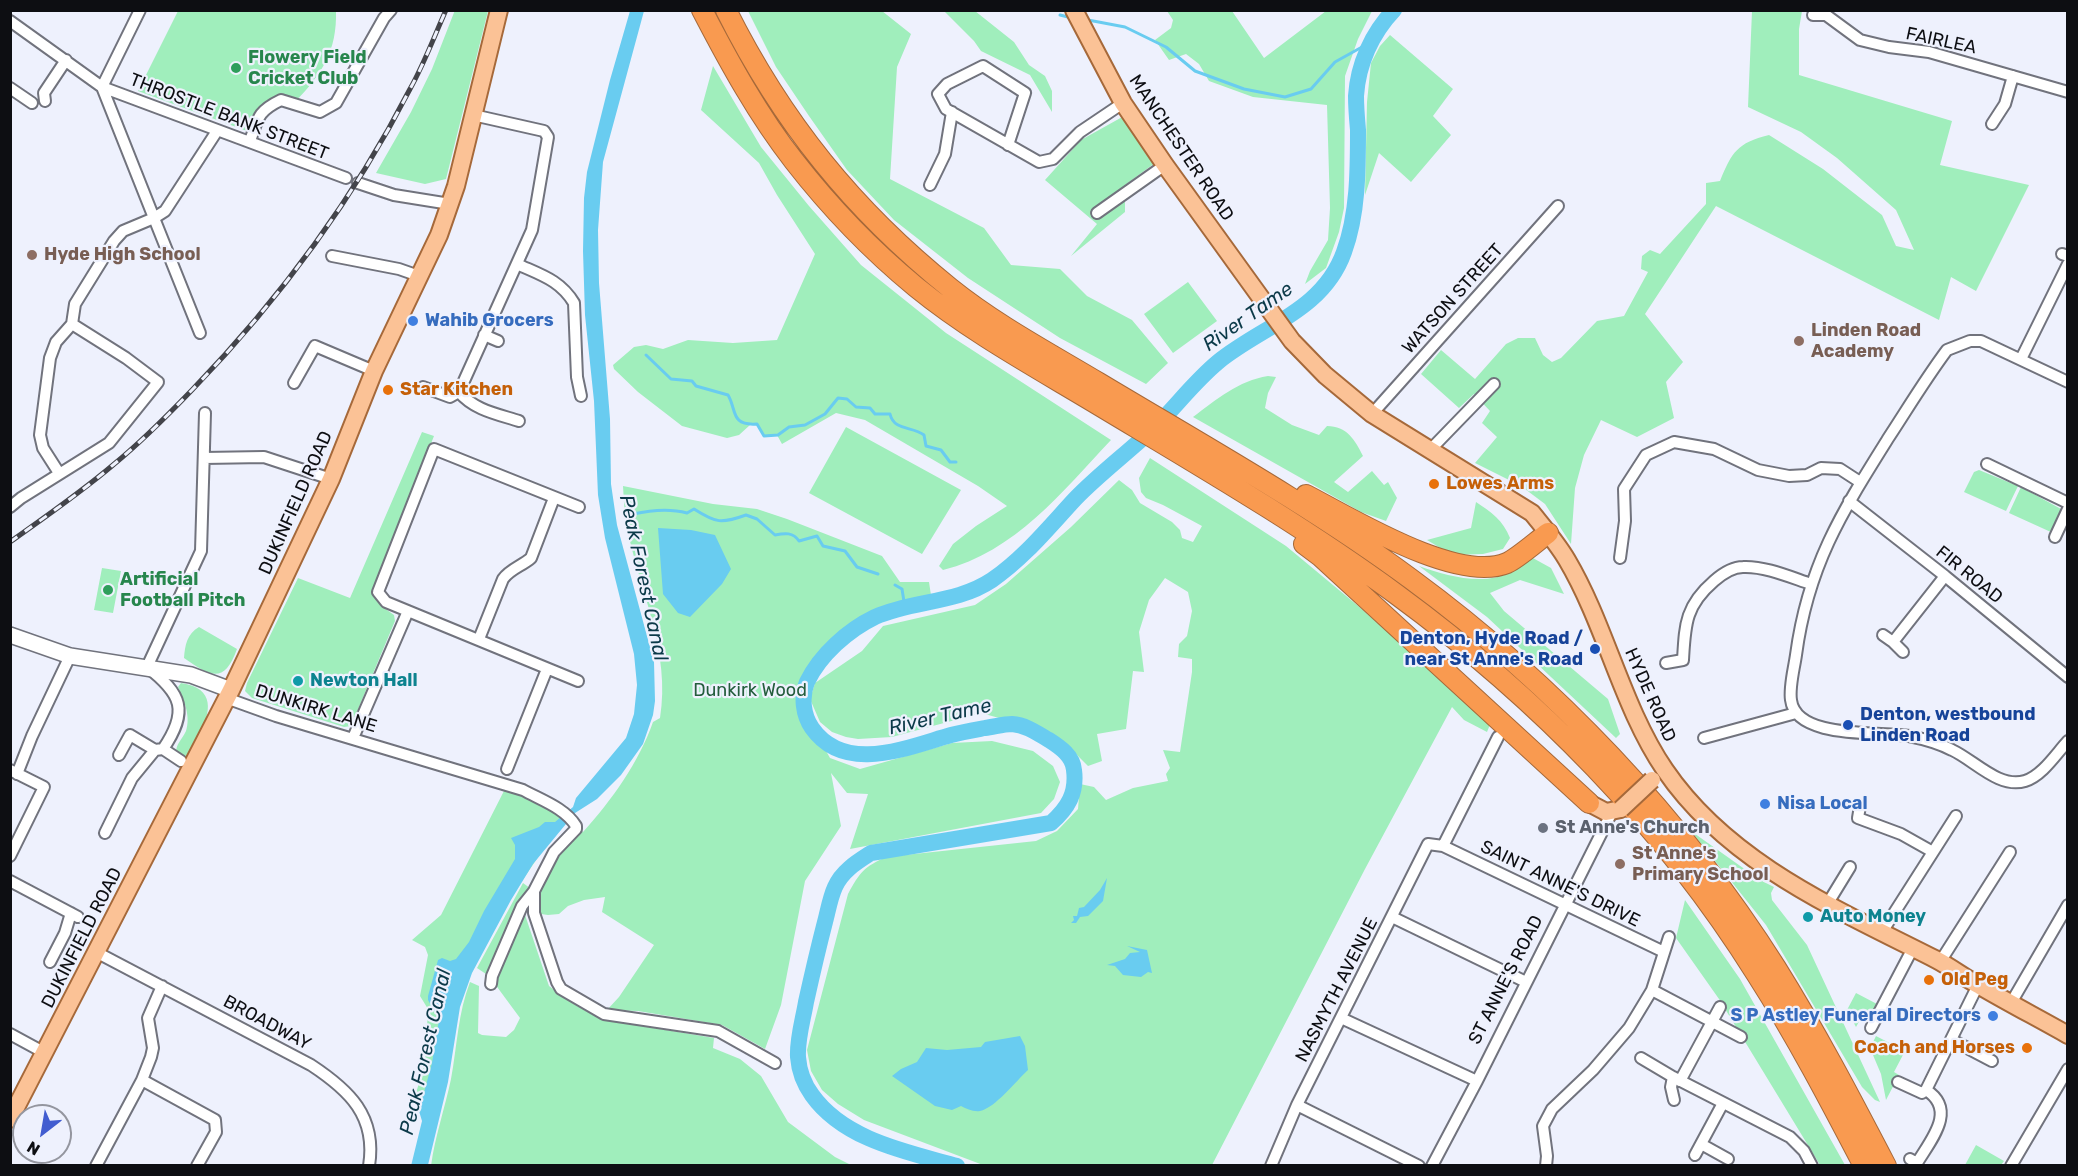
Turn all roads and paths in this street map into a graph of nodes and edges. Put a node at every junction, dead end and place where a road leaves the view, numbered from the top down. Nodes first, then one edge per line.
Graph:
1 (140, 10) edge
2 (391, 10) edge
3 (499, 10) edge
4 (702, 10) edge
5 (726, 10) edge
6 (1074, 10) edge
7 (1813, 15) dead end
8 (10, 21) edge
9 (66, 60) junction
10 (2013, 76) junction
11 (102, 87) junction
12 (10, 88) edge
13 (2067, 92) edge
14 (45, 101) dead end
15 (32, 103) dead end
16 (1124, 103) junction
17 (952, 112) junction
18 (473, 115) junction
19 (1992, 124) dead end
20 (217, 131) junction
21 (250, 141) junction
22 (1008, 145) junction
23 (1165, 165) junction
24 (346, 178) dead end
25 (358, 183) dead end
26 (930, 185) dead end
27 (450, 204) junction
28 (1558, 206) dead end
29 (1097, 213) dead end
30 (154, 218) junction
31 (332, 256) dead end
32 (2066, 258) edge
33 (517, 264) junction
34 (419, 276) junction
35 (1265, 301) joint
36 (72, 324) junction
37 (200, 333) dead end
38 (484, 335) junction
39 (498, 341) dead end
40 (2020, 359) junction
41 (374, 371) junction
42 (577, 377) junction
43 (565, 378) dead end
44 (2067, 382) edge
45 (294, 383) dead end
46 (1494, 384) dead end
47 (423, 387) dead end
48 (459, 392) junction
49 (581, 396) dead end
50 (204, 413) dead end
51 (1372, 414) junction
52 (519, 421) dead end
53 (1431, 449) junction
54 (204, 458) junction
55 (1987, 464) dead end
56 (59, 473) junction
57 (1863, 478) junction
58 (331, 479) junction
59 (1269, 496) junction
60 (554, 498) junction
61 (1849, 501) junction
62 (2067, 503) edge
63 (10, 507) edge
64 (579, 507) dead end
65 (2067, 509) edge
66 (1548, 533) junction
67 (2055, 537) dead end
68 (1620, 558) dead end
69 (1945, 576) junction
70 (1811, 584) junction
71 (408, 611) junction
72 (10, 635) edge
73 (1883, 635) dead end
74 (479, 639) junction
75 (1893, 642) junction
76 (1903, 652) dead end
77 (70, 656) junction
78 (1666, 663) dead end
79 (147, 667) junction
80 (547, 669) junction
81 (2067, 677) edge
82 (578, 681) dead end
83 (229, 694) junction
84 (1796, 713) junction
85 (1498, 737) dead end
86 (353, 738) junction
87 (1704, 738) dead end
88 (2067, 741) edge
89 (159, 750) junction
90 (119, 755) dead end
91 (181, 761) dead end
92 (507, 769) dead end
93 (14, 772) edge
94 (1658, 776) junction
95 (1589, 802) joint
96 (1860, 806) dead end
97 (1617, 810) junction
98 (1956, 816) dead end
99 (105, 833) dead end
100 (1443, 846) junction
101 (1933, 852) junction
102 (2010, 852) dead end
103 (10, 856) edge
104 (1850, 867) dead end
105 (10, 882) edge
106 (534, 891) junction
107 (1828, 903) junction
108 (2067, 905) edge
109 (1566, 906) junction
110 (1392, 917) junction
111 (1882, 932) junction
112 (1669, 937) dead end
113 (1913, 948) junction
114 (96, 952) junction
115 (1664, 952) junction
116 (50, 962) dead end
117 (1940, 962) junction
118 (1526, 982) junction
119 (491, 984) dead end
120 (1978, 985) junction
121 (162, 986) junction
122 (1652, 990) junction
123 (2011, 1003) junction
124 (1720, 1007) dead end
125 (1341, 1018) junction
126 (1712, 1022) junction
127 (1871, 1028) dead end
128 (10, 1034) edge
129 (2067, 1035) edge
130 (1741, 1037) dead end
131 (1952, 1040) junction
132 (45, 1053) junction
133 (1641, 1059) dead end
134 (1992, 1061) dead end
135 (775, 1063) dead end
136 (2067, 1069) edge
137 (1676, 1079) junction
138 (142, 1080) junction
139 (1477, 1081) junction
140 (1898, 1082) dead end
141 (1926, 1090) junction
142 (1674, 1100) dead end
143 (1719, 1101) junction
144 (1298, 1105) junction
145 (10, 1119) edge
146 (1701, 1144) junction
147 (1695, 1155) dead end
148 (1728, 1159) dead end
149 (1910, 1159) dead end
150 (96, 1166) edge
151 (197, 1166) edge
152 (369, 1166) edge
153 (1271, 1166) edge
154 (1419, 1166) edge
155 (1432, 1166) edge
156 (1546, 1166) edge
157 (1812, 1166) edge
158 (1864, 1166) edge
159 (1886, 1166) edge
160 (2011, 1166) edge

1 - 11 street
2 - 21 street
3 - 18 main road, DUKINFIELD ROAD
4 - 59 highway
5 - 59 highway
6 - 16 main road, MANCHESTER ROAD
7 - 10 street, FAIRLEA
8 - 9 street, THROSTLE BANK STREET
9 - 11 street, THROSTLE BANK STREET
9 - 14 street
10 - 13 street, FAIRLEA
10 - 19 street
11 - 20 street, THROSTLE BANK STREET
11 - 30 street
12 - 15 street
16 - 22 street
16 - 23 main road, MANCHESTER ROAD
17 - 22 street
17 - 22 street
17 - 26 street
18 - 27 main road, DUKINFIELD ROAD
18 - 33 street
20 - 21 street, THROSTLE BANK STREET
20 - 30 street
21 - 24 street, THROSTLE BANK STREET
23 - 29 street
23 - 35 main road, MANCHESTER ROAD
25 - 27 street
27 - 34 main road, DUKINFIELD ROAD
28 - 51 street, WATSON STREET
30 - 36 street
30 - 37 street
31 - 34 street
32 - 40 street
33 - 38 street
33 - 42 street
34 - 41 main road, DUKINFIELD ROAD
35 - 51 main road, HYDE ROAD
36 - 56 street
36 - 56 street
38 - 39 street
38 - 48 street
40 - 44 street
40 - 57 street
41 - 45 street
41 - 58 main road, DUKINFIELD ROAD
42 - 43 street
42 - 49 street
46 - 53 street
47 - 48 street
48 - 52 street
50 - 54 street
51 - 53 main road, HYDE ROAD
53 - 66 main road, HYDE ROAD
54 - 58 street
54 - 79 street
55 - 62 street
56 - 63 street
57 - 61 street
57 - 68 street
58 - 83 main road, DUKINFIELD ROAD
59 - 66 highway
59 - 95 highway
59 - 158 highway
59 - 159 highway
60 - 64 street
60 - 71 street
60 - 74 street
61 - 69 street, FIR ROAD
61 - 70 street
65 - 67 street
66 - 94 main road, HYDE ROAD
69 - 75 street
69 - 81 street, FIR ROAD
70 - 78 street
70 - 84 street
71 - 74 street
71 - 86 street
72 - 77 street
73 - 75 street
74 - 80 street
75 - 76 street
77 - 79 street
77 - 93 street
79 - 83 street
79 - 89 street
80 - 82 street
80 - 92 street
83 - 86 street, DUNKIRK LANE
83 - 114 main road, DUKINFIELD ROAD
84 - 87 street
84 - 88 street
85 - 100 street
86 - 106 street, DUNKIRK LANE
89 - 90 street
89 - 91 street
89 - 99 street
93 - 103 street
94 - 97 main road, ST ANNE'S ROAD, bridge
94 - 107 main road, HYDE ROAD
95 - 97 main road
96 - 101 street
97 - 109 street, ST ANNE'S ROAD
98 - 101 street
100 - 109 street, SAINT ANNE'S DRIVE
100 - 110 street, NASMYTH AVENUE
101 - 111 street
102 - 117 street
104 - 107 street
105 - 116 street
106 - 119 street
106 - 135 street
107 - 111 main road, HYDE ROAD
108 - 123 street
109 - 115 street, SAINT ANNE'S DRIVE
109 - 118 street, ST ANNE'S ROAD
110 - 118 street
110 - 125 street, NASMYTH AVENUE
111 - 113 main road, HYDE ROAD
112 - 115 street
113 - 117 main road, HYDE ROAD
113 - 127 street
114 - 121 street, BROADWAY
114 - 132 main road, DUKINFIELD ROAD
115 - 122 street
117 - 120 main road, HYDE ROAD
118 - 139 street, ST ANNE'S ROAD
120 - 123 main road, HYDE ROAD
120 - 131 street
121 - 138 street
121 - 152 street, BROADWAY
122 - 126 street
122 - 156 street
123 - 129 main road, HYDE ROAD
124 - 126 street
125 - 139 street
125 - 144 street, NASMYTH AVENUE
126 - 130 street
126 - 137 street
128 - 132 street
131 - 134 street
131 - 141 street
132 - 145 main road, DUKINFIELD ROAD
133 - 137 street
136 - 160 street
137 - 142 street
137 - 143 street
138 - 150 street
138 - 151 street
139 - 155 street, ST ANNE'S ROAD
140 - 141 street
141 - 149 street
143 - 146 street
143 - 157 street
144 - 153 street, NASMYTH AVENUE
144 - 154 street
146 - 147 street
146 - 148 street

